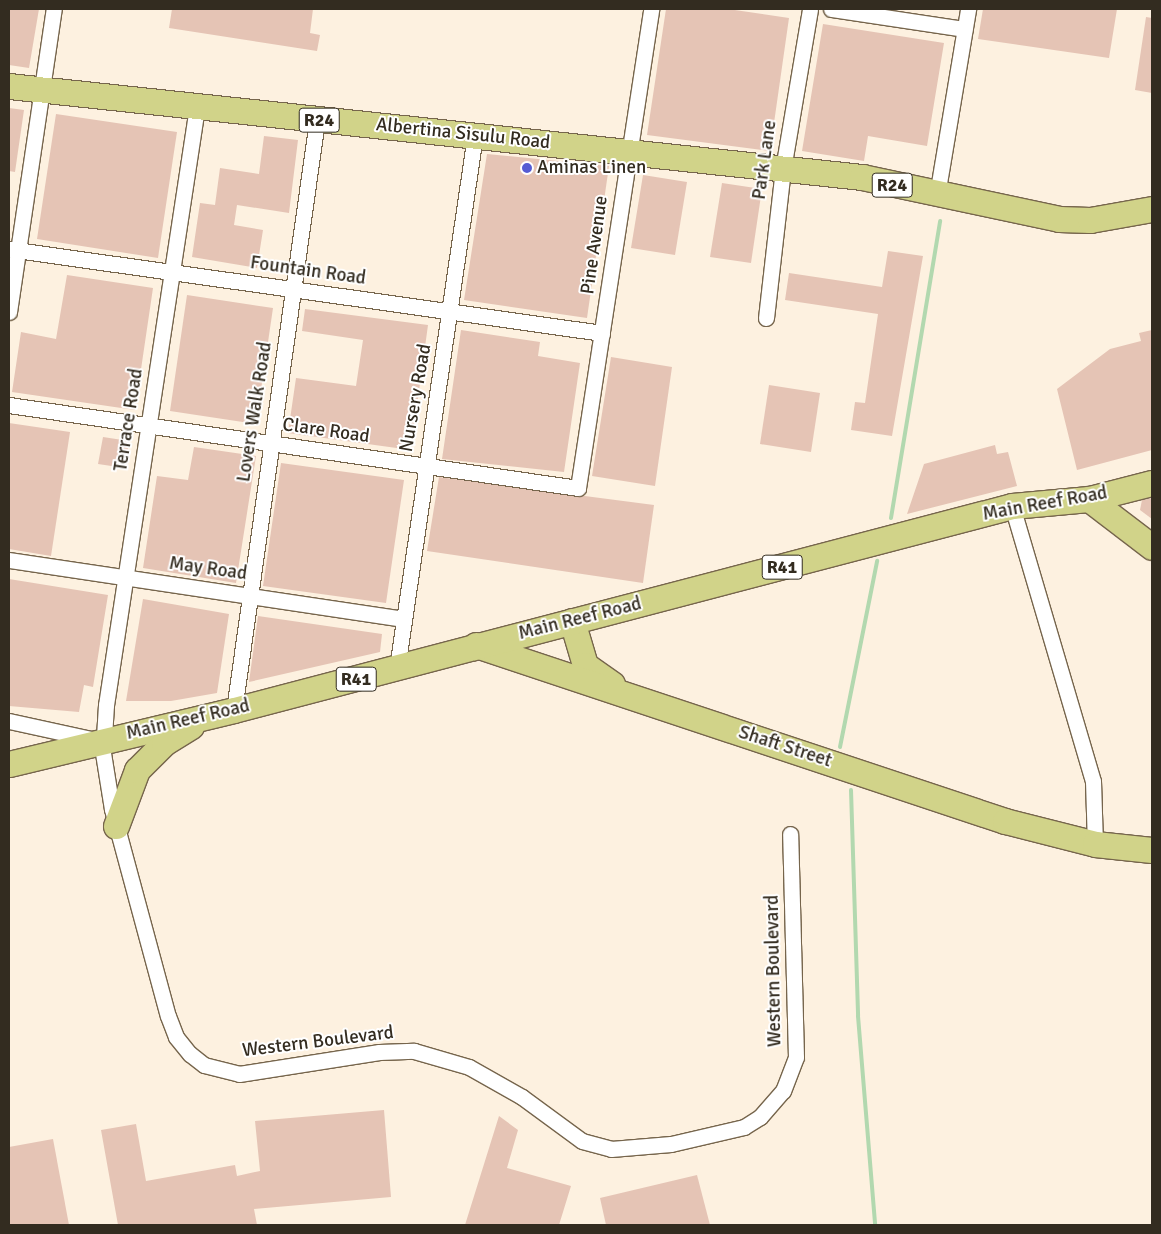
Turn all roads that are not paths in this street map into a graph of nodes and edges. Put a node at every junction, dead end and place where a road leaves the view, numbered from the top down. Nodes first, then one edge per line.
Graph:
1 (54, 9) edge
2 (650, 9) edge
3 (810, 9) edge
4 (831, 9) edge
5 (968, 9) edge
6 (966, 29) junction
7 (9, 86) edge
8 (43, 92) junction
9 (197, 107) junction
10 (317, 120) junction
11 (475, 135) junction
12 (629, 151) junction
13 (783, 169) junction
14 (937, 195) junction
15 (1152, 209) edge
16 (14, 249) edge
17 (172, 273) junction
18 (294, 289) junction
19 (452, 310) junction
20 (9, 312) edge
21 (766, 318) dead end
22 (602, 333) junction
23 (9, 405) edge
24 (147, 426) junction
25 (269, 443) junction
26 (425, 466) junction
27 (1152, 483) edge
28 (578, 488) joint
29 (1089, 499) junction
30 (1012, 506) junction
31 (1152, 547) edge
32 (9, 560) edge
33 (127, 577) junction
34 (247, 595) junction
35 (402, 619) junction
36 (572, 621) junction
37 (476, 645) junction
38 (396, 668) junction
39 (647, 702) junction
40 (234, 710) junction
41 (204, 718) junction
42 (9, 721) edge
43 (100, 740) junction
44 (9, 764) edge
45 (116, 826) junction
46 (790, 834) dead end
47 (1095, 844) junction
48 (1152, 850) edge

1 - 8 street
2 - 12 street, Pine Avenue
3 - 13 street, Park Lane
4 - 6 street
5 - 6 street
6 - 14 street
7 - 8 main road, Albertina Sisulu Road / R24
8 - 9 main road, Albertina Sisulu Road / R24
8 - 16 street
9 - 10 main road, Albertina Sisulu Road / R24
9 - 17 street, Terrace Road
10 - 11 main road, Albertina Sisulu Road / R24
10 - 18 street, Lovers Walk Road
11 - 12 main road, Albertina Sisulu Road / R24
11 - 19 street, Nursery Road
12 - 13 main road, Albertina Sisulu Road / R24
12 - 22 street, Pine Avenue
13 - 14 main road, Albertina Sisulu Road / R24
13 - 21 street, Park Lane
14 - 15 main road, Albertina Sisulu Road / R24
16 - 17 street, Fountain Road
16 - 20 street
17 - 18 street, Fountain Road
17 - 24 street, Terrace Road
18 - 19 street, Fountain Road
18 - 25 street, Lovers Walk Road
19 - 22 street, Fountain Road
19 - 26 street, Nursery Road
22 - 28 street, Pine Avenue
23 - 24 street, Clare Road
24 - 25 street, Clare Road
24 - 33 street, Terrace Road
25 - 26 street, Clare Road
25 - 34 street, Lovers Walk Road
26 - 28 street, Clare Road
26 - 35 street, Nursery Road
27 - 29 main road, Main Reef Road
29 - 30 main road, Main Reef Road / R41
29 - 31 main road
30 - 36 main road, Main Reef Road / R41
30 - 47 street
32 - 33 street, May Road
33 - 34 street, May Road
33 - 43 street, Terrace Road
34 - 35 street, May Road
34 - 40 street, Lovers Walk Road
35 - 38 street, Nursery Road
36 - 37 main road, Main Reef Road / R41
36 - 39 main road
37 - 38 main road, Main Reef Road / R41
37 - 39 main road, Shaft Street
38 - 40 main road, Main Reef Road / R41
39 - 47 main road, Shaft Street
40 - 41 main road, Main Reef Road / R41
41 - 43 main road, Main Reef Road / R41
41 - 45 main road
42 - 43 street
43 - 44 main road, Main Reef Road / R41
43 - 45 street, Western Boulevard
45 - 46 street, Western Boulevard
47 - 48 main road, Shaft Street

